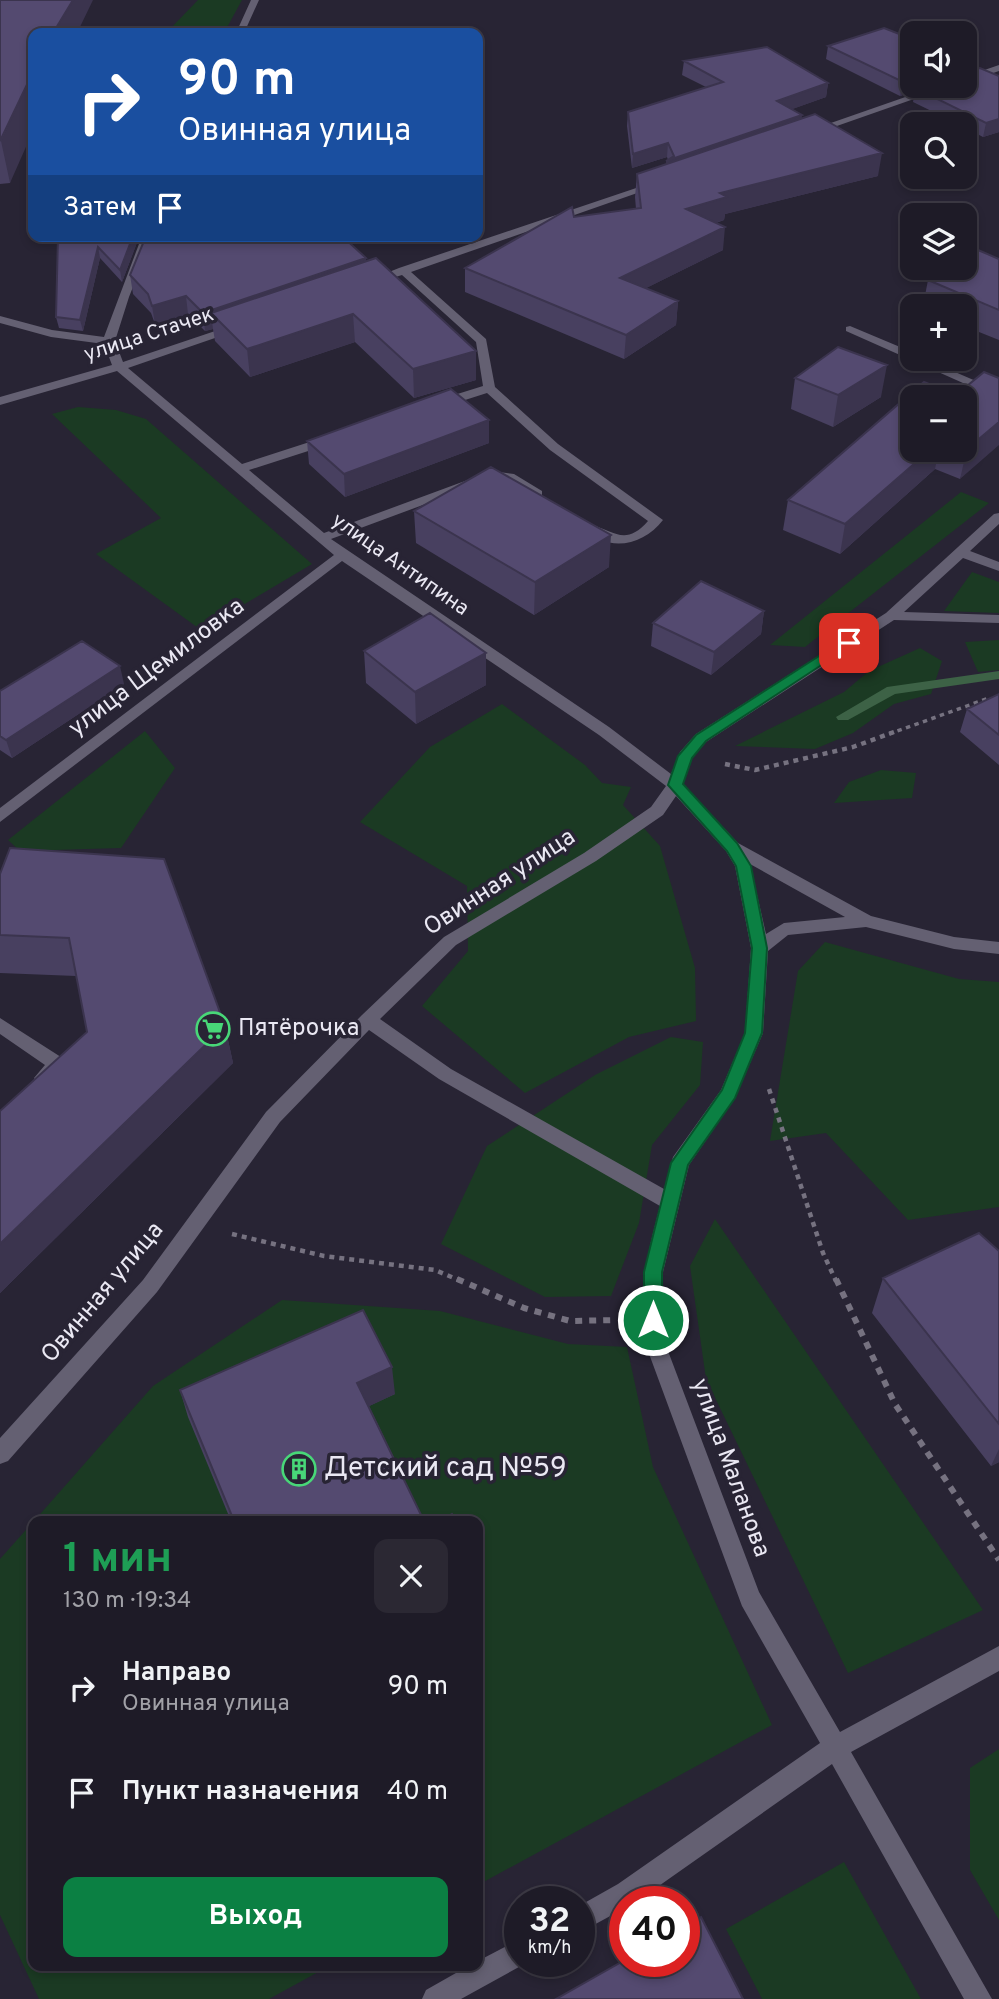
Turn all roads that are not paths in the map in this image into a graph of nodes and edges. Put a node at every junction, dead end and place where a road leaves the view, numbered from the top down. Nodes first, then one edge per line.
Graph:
1 (255, 0) edge
2 (242, 28) edge
3 (999, 68) edge
4 (977, 76) edge
5 (910, 98) edge
6 (800, 135) edge
7 (668, 180) edge
8 (146, 242) edge
9 (403, 270) junction
10 (351, 288) edge
11 (0, 319) edge
12 (248, 323) edge
13 (850, 329) dead end
14 (109, 341) junction
15 (900, 352) edge
16 (119, 367) junction
17 (944, 371) edge
18 (489, 388) junction
19 (999, 395) edge
20 (0, 401) edge
21 (424, 409) edge
22 (345, 435) edge
23 (240, 468) junction
24 (553, 505) edge
25 (999, 517) edge
26 (575, 519) edge
27 (322, 538) junction
28 (961, 552) junction
29 (342, 555) junction
30 (999, 567) edge
31 (891, 616) junction
32 (999, 619) edge
33 (604, 731) joint
34 (675, 785) junction
35 (0, 816) edge
36 (732, 847) junction
37 (866, 921) junction
38 (760, 948) junction
39 (999, 948) edge
40 (368, 1020) junction
41 (0, 1025) edge
42 (29, 1092) edge
43 (670, 1202) junction
44 (4, 1442) edge
45 (999, 1658) edge
46 (834, 1748) junction
47 (595, 1911) edge
48 (504, 1961) edge
49 (435, 1999) edge
50 (979, 1999) edge

1 - 2 street
3 - 4 street
5 - 6 street
7 - 9 street
8 - 14 street
9 - 10 street
9 - 18 street
11 - 14 street
12 - 16 street, улица Стачек
13 - 15 street
14 - 16 street
16 - 20 street, улица Стачек
16 - 23 street, улица Антипина
17 - 19 street
18 - 21 street
18 - 26 street
22 - 23 street
23 - 27 street, улица Антипина
24 - 27 street
25 - 28 street, Овинная улица
27 - 29 street, улица Антипина
28 - 30 street
28 - 31 street, Овинная улица
29 - 33 street, улица Антипина
29 - 35 street, улица Щемиловка
31 - 32 street
31 - 34 street, Овинная улица
33 - 34 street, улица Маланова
34 - 36 street, улица Маланова
34 - 40 street, Овинная улица
36 - 37 street
36 - 38 street, улица Маланова
37 - 38 street
37 - 39 street
38 - 43 street, улица Маланова
40 - 43 street
40 - 44 street, Овинная улица
41 - 42 street
43 - 46 street, улица Маланова
45 - 46 street
46 - 47 street
46 - 50 street, улица Маланова
48 - 49 street

